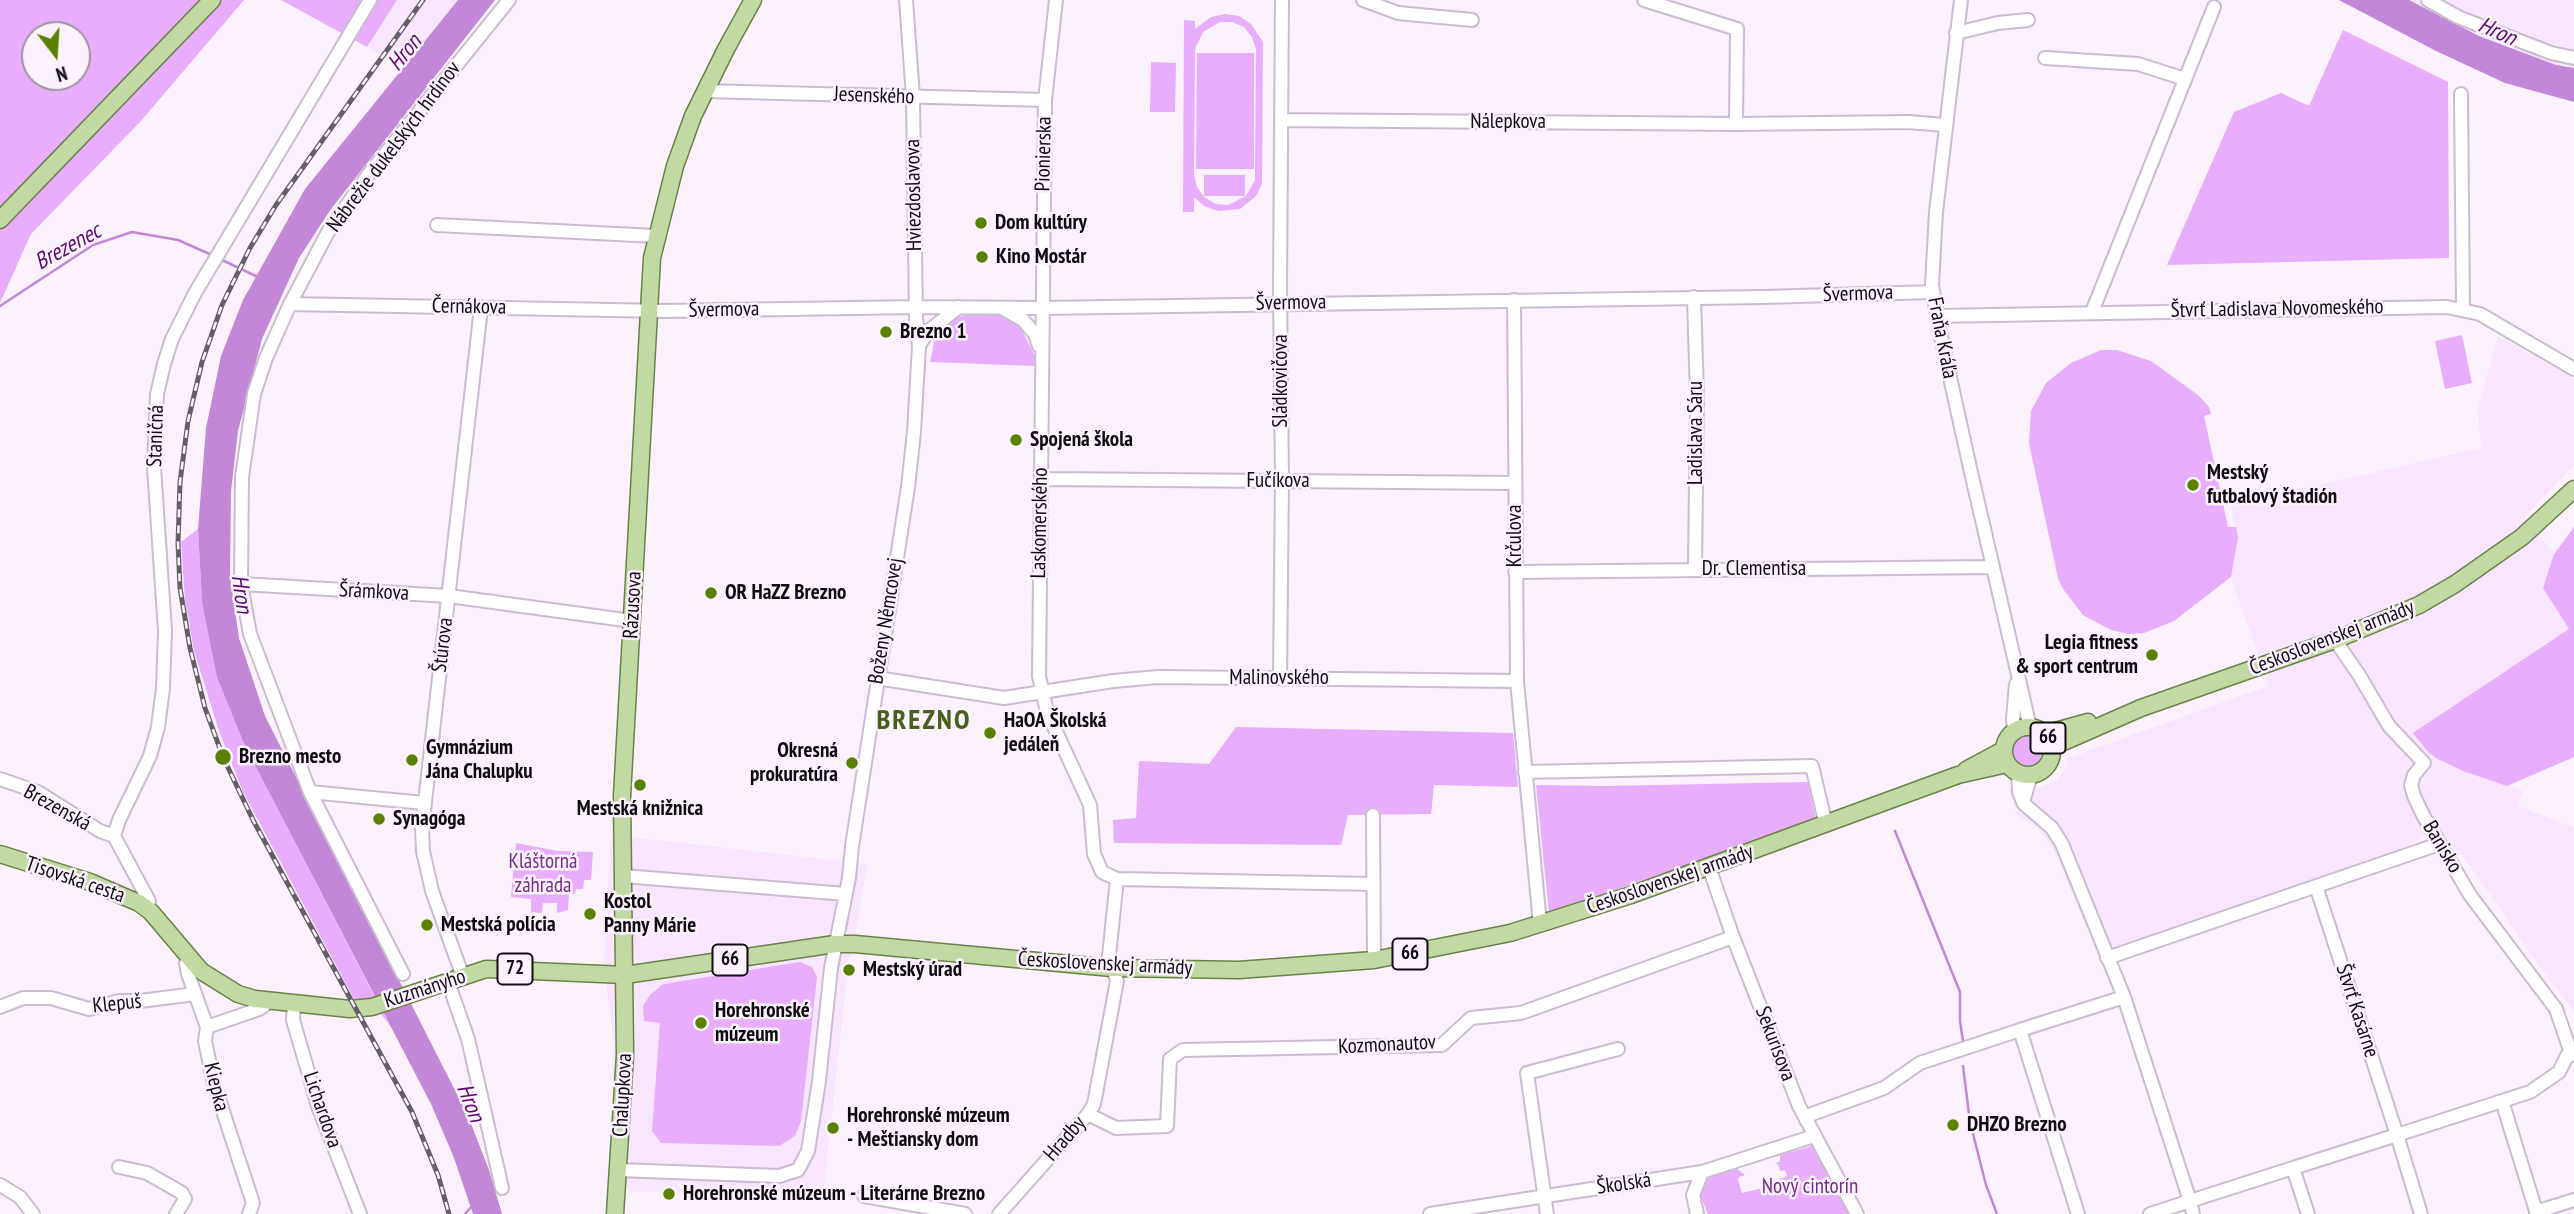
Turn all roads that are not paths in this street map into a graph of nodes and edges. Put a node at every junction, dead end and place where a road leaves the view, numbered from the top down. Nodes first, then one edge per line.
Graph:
1 (212, 0) edge
2 (370, 0) edge
3 (509, 0) edge
4 (753, 0) edge
5 (906, 0) edge
6 (1056, 0) edge
7 (1282, 0) edge
8 (1363, 0) edge
9 (1644, 0) edge
10 (2428, 0) edge
11 (1957, 1) edge
12 (2214, 7) dead end
13 (1472, 20) dead end
14 (2028, 20) dead end
15 (1956, 33) junction
16 (2045, 58) dead end
17 (2574, 58) edge
18 (2185, 79) junction
19 (704, 91) junction
20 (2461, 94) dead end
21 (913, 97) junction
22 (1045, 100) junction
23 (1281, 120) junction
24 (1735, 124) junction
25 (1945, 125) junction
26 (0, 220) edge
27 (437, 225) dead end
28 (656, 236) junction
29 (1933, 292) junction
30 (1694, 297) junction
31 (1514, 300) junction
32 (1280, 303) junction
33 (290, 304) junction
34 (916, 307) junction
35 (959, 307) junction
36 (481, 308) junction
37 (1000, 308) junction
38 (1042, 309) junction
39 (2463, 309) junction
40 (648, 310) junction
41 (2092, 312) junction
42 (1937, 316) junction
43 (919, 346) junction
44 (1042, 357) junction
45 (2574, 369) edge
46 (1041, 479) junction
47 (1282, 481) junction
48 (1515, 483) junction
49 (2574, 489) edge
50 (1993, 567) junction
51 (1695, 569) junction
52 (1515, 572) junction
53 (241, 584) junction
54 (449, 596) junction
55 (632, 621) junction
56 (2335, 640) junction
57 (1280, 677) junction
58 (877, 678) junction
59 (1517, 681) junction
60 (1042, 694) junction
61 (2035, 734) junction
62 (2015, 766) junction
63 (1525, 772) junction
64 (0, 779) edge
65 (310, 792) junction
66 (424, 803) junction
67 (1373, 815) dead end
68 (1826, 825) junction
69 (114, 836) junction
70 (2439, 844) junction
71 (0, 854) edge
72 (1709, 867) junction
73 (623, 876) junction
74 (1117, 879) junction
75 (1373, 884) junction
76 (2316, 886) junction
77 (846, 894) junction
78 (148, 910) junction
79 (1540, 925) junction
80 (1734, 937) junction
81 (835, 944) junction
82 (188, 958) junction
83 (2107, 958) junction
84 (1374, 960) junction
85 (1112, 968) junction
86 (403, 974) dead end
87 (625, 975) junction
88 (456, 979) junction
89 (195, 994) junction
90 (2124, 997) junction
91 (268, 1000) junction
92 (294, 1003) junction
93 (0, 1007) edge
94 (207, 1027) junction
95 (2020, 1030) junction
96 (1618, 1049) dead end
97 (2572, 1053) edge
98 (2502, 1101) junction
99 (1088, 1114) junction
100 (1806, 1120) junction
101 (2397, 1135) junction
102 (1814, 1136) junction
103 (119, 1167) dead end
104 (2293, 1168) junction
105 (618, 1170) junction
106 (1702, 1172) junction
107 (0, 1185) edge
108 (502, 1188) dead end
109 (1544, 1195) junction
110 (864, 1196) dead end
111 (2574, 1200) edge
112 (2192, 1208) edge
113 (2536, 1213) edge
114 (33, 1214) edge
115 (176, 1214) edge
116 (249, 1214) edge
117 (360, 1214) edge
118 (615, 1214) edge
119 (965, 1214) edge
120 (999, 1214) edge
121 (1430, 1214) edge
122 (1547, 1214) edge
123 (1697, 1214) edge
124 (1857, 1214) edge
125 (2078, 1214) edge
126 (2150, 1214) edge
127 (2308, 1214) edge
128 (2421, 1214) edge

1 - 26 main road
2 - 69 street, Staničná
3 - 33 street, Nábrežie dukelských hrdinov
4 - 19 main road, Rázusova
5 - 21 street, Hviezdoslavova
6 - 22 street, Pionierska
7 - 23 street, Sládkovičova
8 - 13 street
9 - 24 street
10 - 17 street
11 - 15 street, Fraňa Kráľa
12 - 18 street
14 - 15 street
15 - 25 street, Fraňa Kráľa
16 - 18 street
18 - 41 street
19 - 21 street, Jesenského
19 - 28 main road, Rázusova
20 - 39 street
21 - 22 street, Jesenského
21 - 34 street, Hviezdoslavova
22 - 38 street, Pionierska
23 - 24 street, Nálepkova
23 - 32 street, Sládkovičova
24 - 25 street, Nálepkova
25 - 29 street, Fraňa Kráľa
27 - 28 street
28 - 40 main road, Rázusova
29 - 30 street, Švermova
29 - 42 street, Fraňa Kráľa
30 - 31 street, Švermova
30 - 51 street, Ladislava Sáru
31 - 32 street, Švermova
31 - 48 street, Krčulova
32 - 38 street, Švermova
32 - 47 street, Sládkovičova
33 - 36 street, Černákova
33 - 53 street, Nábrežie dukelských hrdinov
34 - 35 street, Švermova
34 - 40 street, Švermova
34 - 43 street, Boženy Němcovej
35 - 37 street, Švermova
35 - 43 street
36 - 40 street, Černákova
36 - 54 street, Štúrova
37 - 38 street, Švermova
37 - 44 street, Laskomerského
38 - 44 street, Laskomerského
39 - 41 street, Štvrť Ladislava Novomeského
39 - 45 street, Štvrť Ladislava Novomeského
40 - 55 main road, Rázusova
41 - 42 street, Štvrť Ladislava Novomeského
42 - 50 street, Fraňa Kráľa
43 - 58 street, Boženy Němcovej
44 - 46 street, Laskomerského
46 - 47 street, Fučíkova
46 - 60 street, Laskomerského
47 - 48 street, Fučíkova
47 - 57 street, Sládkovičova
48 - 52 street, Krčulova
49 - 56 main road, Československej armády / 66
50 - 51 street, Dr. Clementisa
50 - 61 street, Fraňa Kráľa
51 - 52 street, Dr. Clementisa
52 - 59 street, Krčulova
53 - 54 street, Šrámkova
53 - 65 street, Nábrežie dukelských hrdinov
54 - 55 street, Šrámkova
54 - 66 street, Štúrova
55 - 73 main road, Rázusova
56 - 61 main road, Československej armády / 66
56 - 70 street, Banisko
57 - 59 street, Malinovského
57 - 60 street, Malinovského
58 - 60 street, Malinovského
58 - 77 street, Boženy Němcovej
59 - 63 street, Krčulova
60 - 74 street
61 - 62 main road, 66
61 - 62 main road, Československej armády / 66
62 - 68 main road, Československej armády / 66
62 - 83 street
63 - 68 street
63 - 79 street, Krčulova
64 - 69 street, Brezenská
65 - 66 street
65 - 86 street, Nábrežie dukelských hrdinov
66 - 88 street, Štúrova
67 - 75 street
68 - 72 main road, Československej armády / 66
69 - 78 street
70 - 76 street
70 - 97 street, Banisko
71 - 78 main road, Tisovská cesta / 72
72 - 79 main road, Československej armády / 66
72 - 80 street, Sekurisova
73 - 77 street
73 - 87 main road, Rázusova
74 - 75 street
74 - 85 street, Hradby
75 - 84 street
76 - 83 street
76 - 101 street, Štvrť Kasárne
77 - 81 street, Boženy Němcovej
78 - 82 main road, Kuzmányho / 72
79 - 84 main road, Československej armády / 66
80 - 99 street, Kozmonautov
80 - 100 street, Sekurisova
81 - 85 main road, Československej armády / 66
81 - 87 main road, 66
81 - 105 street, Boženy Němcovej
82 - 89 street, Kiepka
82 - 91 main road, Kuzmányho / 72
83 - 90 street
84 - 85 main road, Československej armády / 66
85 - 99 street, Hradby
87 - 88 main road, Kuzmányho / 72
87 - 105 main road, Chalupkova
88 - 92 main road, Kuzmányho / 72
88 - 108 street, Štúrova
89 - 93 street, Klepuš
89 - 94 street, Kiepka
90 - 95 street
90 - 112 street
91 - 92 main road, Kuzmányho / 72
91 - 94 street
92 - 117 street, Lichardova
94 - 116 street, Kiepka
95 - 100 street
95 - 125 street
96 - 109 street
97 - 98 street
98 - 101 street
98 - 113 street
99 - 120 street, Hradby
100 - 102 street, Sekurisova
101 - 104 street
101 - 128 street, Štvrť Kasárne
102 - 106 street, Školská
102 - 124 street, Sekurisova
103 - 115 street
104 - 112 street
104 - 127 street
105 - 118 main road, Chalupkova
106 - 109 street, Školská
106 - 123 street
107 - 114 street
109 - 121 street, Školská
109 - 122 street
110 - 119 street
111 - 113 street
112 - 126 street

